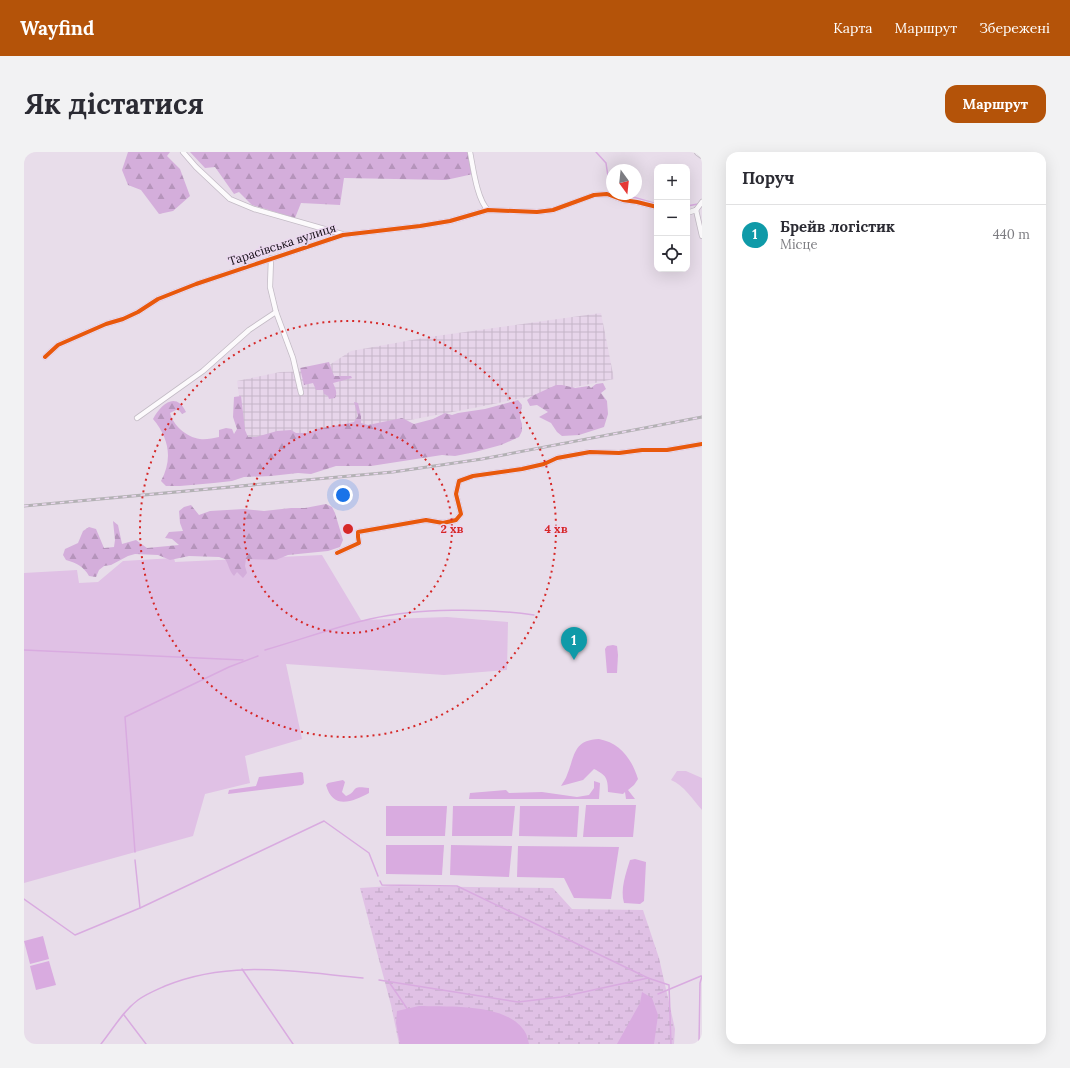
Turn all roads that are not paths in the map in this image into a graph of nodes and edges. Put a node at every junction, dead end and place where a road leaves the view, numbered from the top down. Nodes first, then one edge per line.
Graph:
1 (183, 152) edge
2 (470, 152) edge
3 (698, 152) edge
4 (702, 155) edge
5 (702, 202) edge
6 (654, 206) edge
7 (488, 210) junction
8 (696, 210) junction
9 (690, 212) edge
10 (343, 235) junction
11 (702, 236) edge
12 (271, 258) junction
13 (276, 312) junction
14 (45, 356) dead end
15 (301, 393) dead end
16 (137, 418) dead end
17 (702, 444) edge
18 (337, 553) dead end

1 - 10 street
2 - 7 street
3 - 4 main road
5 - 8 street
6 - 7 street, Тарасівська вулиця
7 - 10 street, Тарасівська вулиця
8 - 9 street
8 - 11 street
10 - 12 street, Тарасівська вулиця
12 - 13 street
12 - 14 street, Тарасівська вулиця
13 - 15 street
13 - 16 street
17 - 18 street

